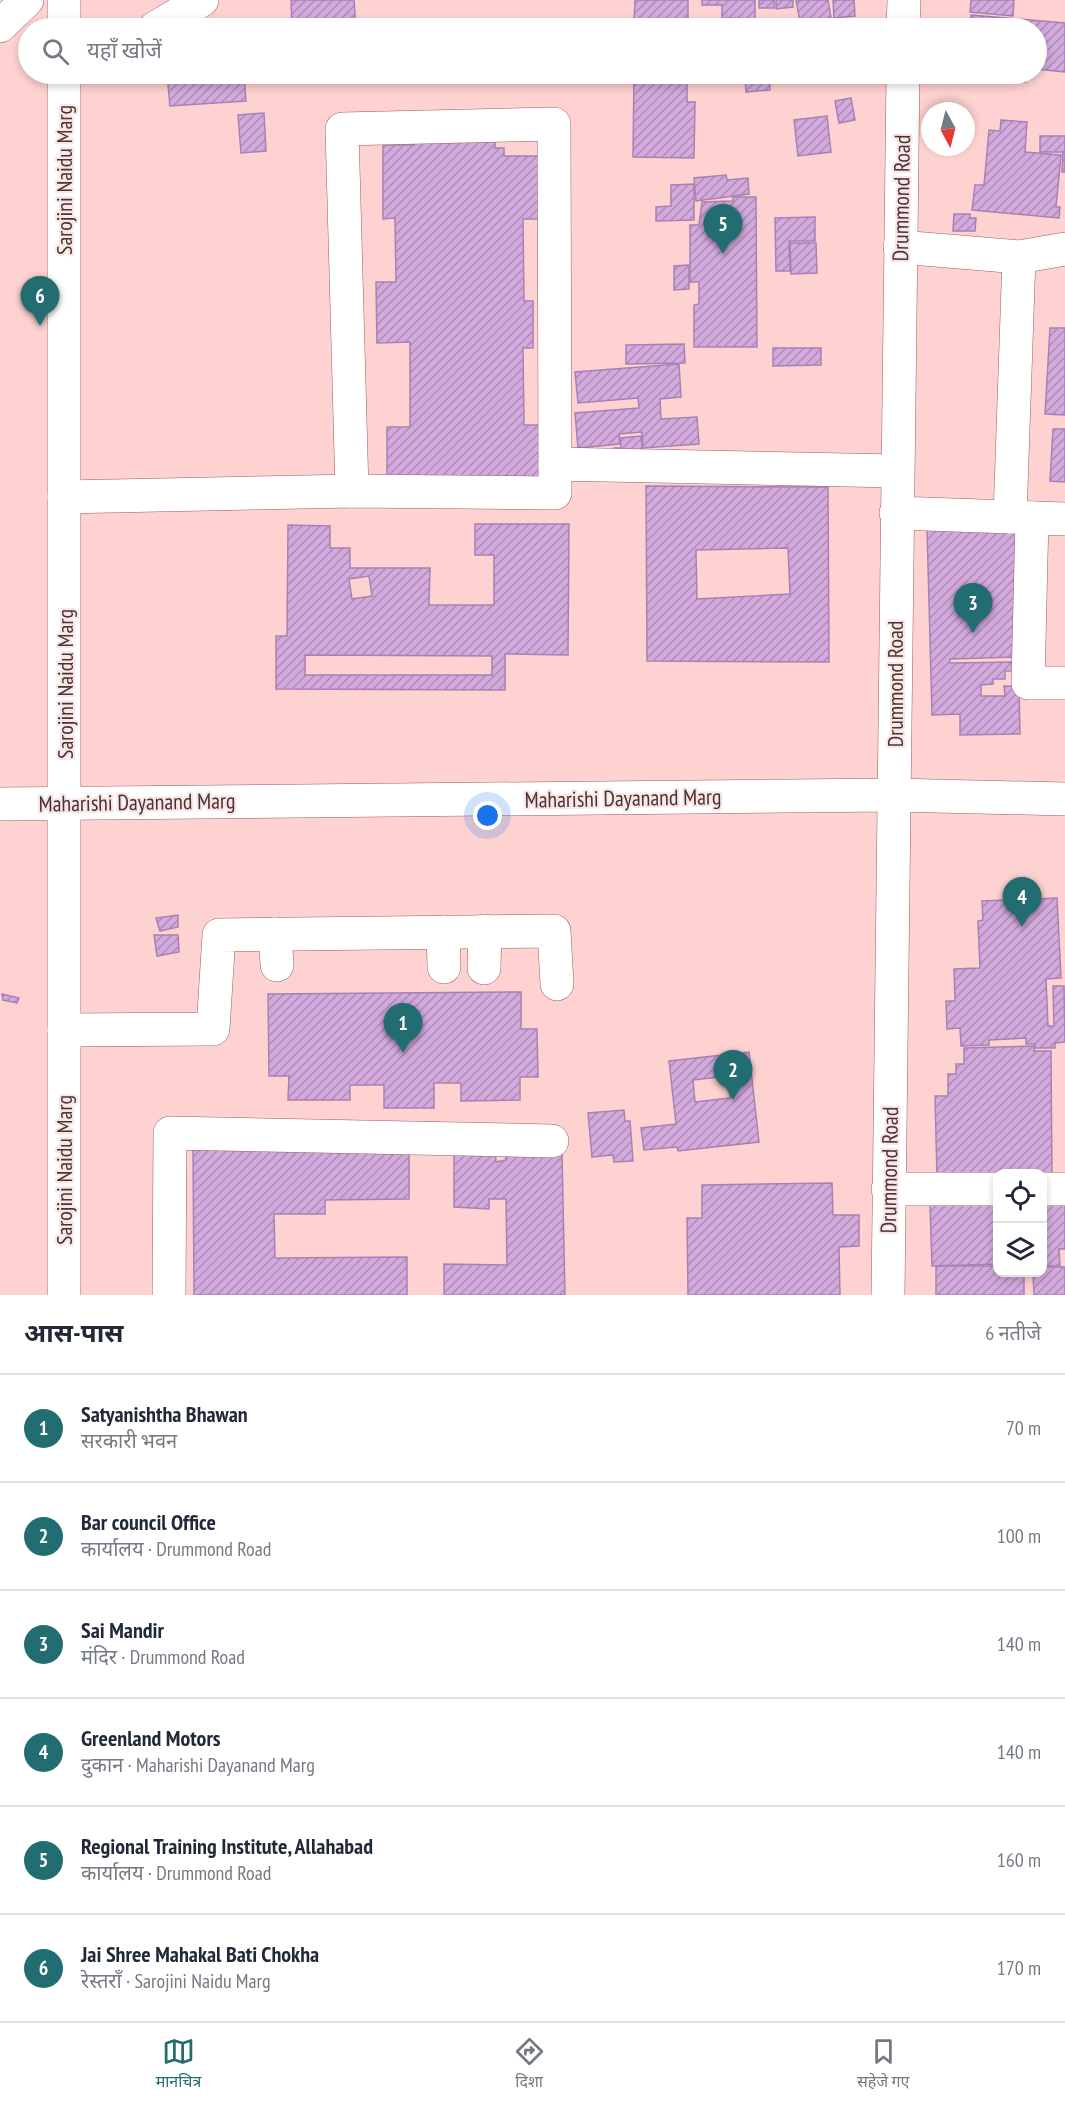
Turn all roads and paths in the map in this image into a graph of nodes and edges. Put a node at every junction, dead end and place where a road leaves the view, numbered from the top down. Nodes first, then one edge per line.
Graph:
1 (27, 0) edge
2 (64, 0) edge
3 (202, 0) edge
4 (904, 0) edge
5 (64, 18) edge
6 (172, 18) edge
7 (903, 18) edge
8 (0, 26) edge
9 (66, 84) edge
10 (903, 84) edge
11 (900, 247) junction
12 (1065, 249) edge
13 (1019, 257) junction
14 (555, 464) junction
15 (897, 471) junction
16 (352, 492) junction
17 (64, 497) junction
18 (896, 513) junction
19 (1021, 518) junction
20 (1065, 519) edge
21 (1065, 684) edge
22 (894, 795) junction
23 (1065, 799) edge
24 (65, 803) junction
25 (0, 804) edge
26 (484, 931) junction
27 (443, 932) junction
28 (444, 967) dead end
29 (484, 968) dead end
30 (557, 984) dead end
31 (64, 1030) junction
32 (552, 1141) dead end
33 (888, 1189) junction
34 (993, 1189) edge
35 (1047, 1189) edge
36 (1065, 1189) edge
37 (64, 1295) edge
38 (169, 1295) edge
39 (888, 1295) edge

1 - 8 street
2 - 5 street
3 - 6 street
4 - 7 street
9 - 17 street, Sarojini Naidu Marg
10 - 11 street, Drummond Road
11 - 13 street
11 - 15 street, Drummond Road
12 - 13 street
13 - 19 street
14 - 15 street
14 - 16 street
14 - 16 street
15 - 18 street, Drummond Road
16 - 17 street
17 - 24 street, Sarojini Naidu Marg
18 - 19 street
18 - 22 street, Drummond Road
19 - 20 street
19 - 21 street
22 - 23 street, Maharishi Dayanand Marg
22 - 24 street, Maharishi Dayanand Marg
22 - 33 street, Drummond Road
24 - 25 street, Maharishi Dayanand Marg
24 - 31 street, Sarojini Naidu Marg
26 - 27 street
26 - 29 street
26 - 30 street
27 - 28 street
27 - 31 street
31 - 37 street, Sarojini Naidu Marg
32 - 38 street
33 - 34 street
33 - 39 street, Drummond Road
35 - 36 street

